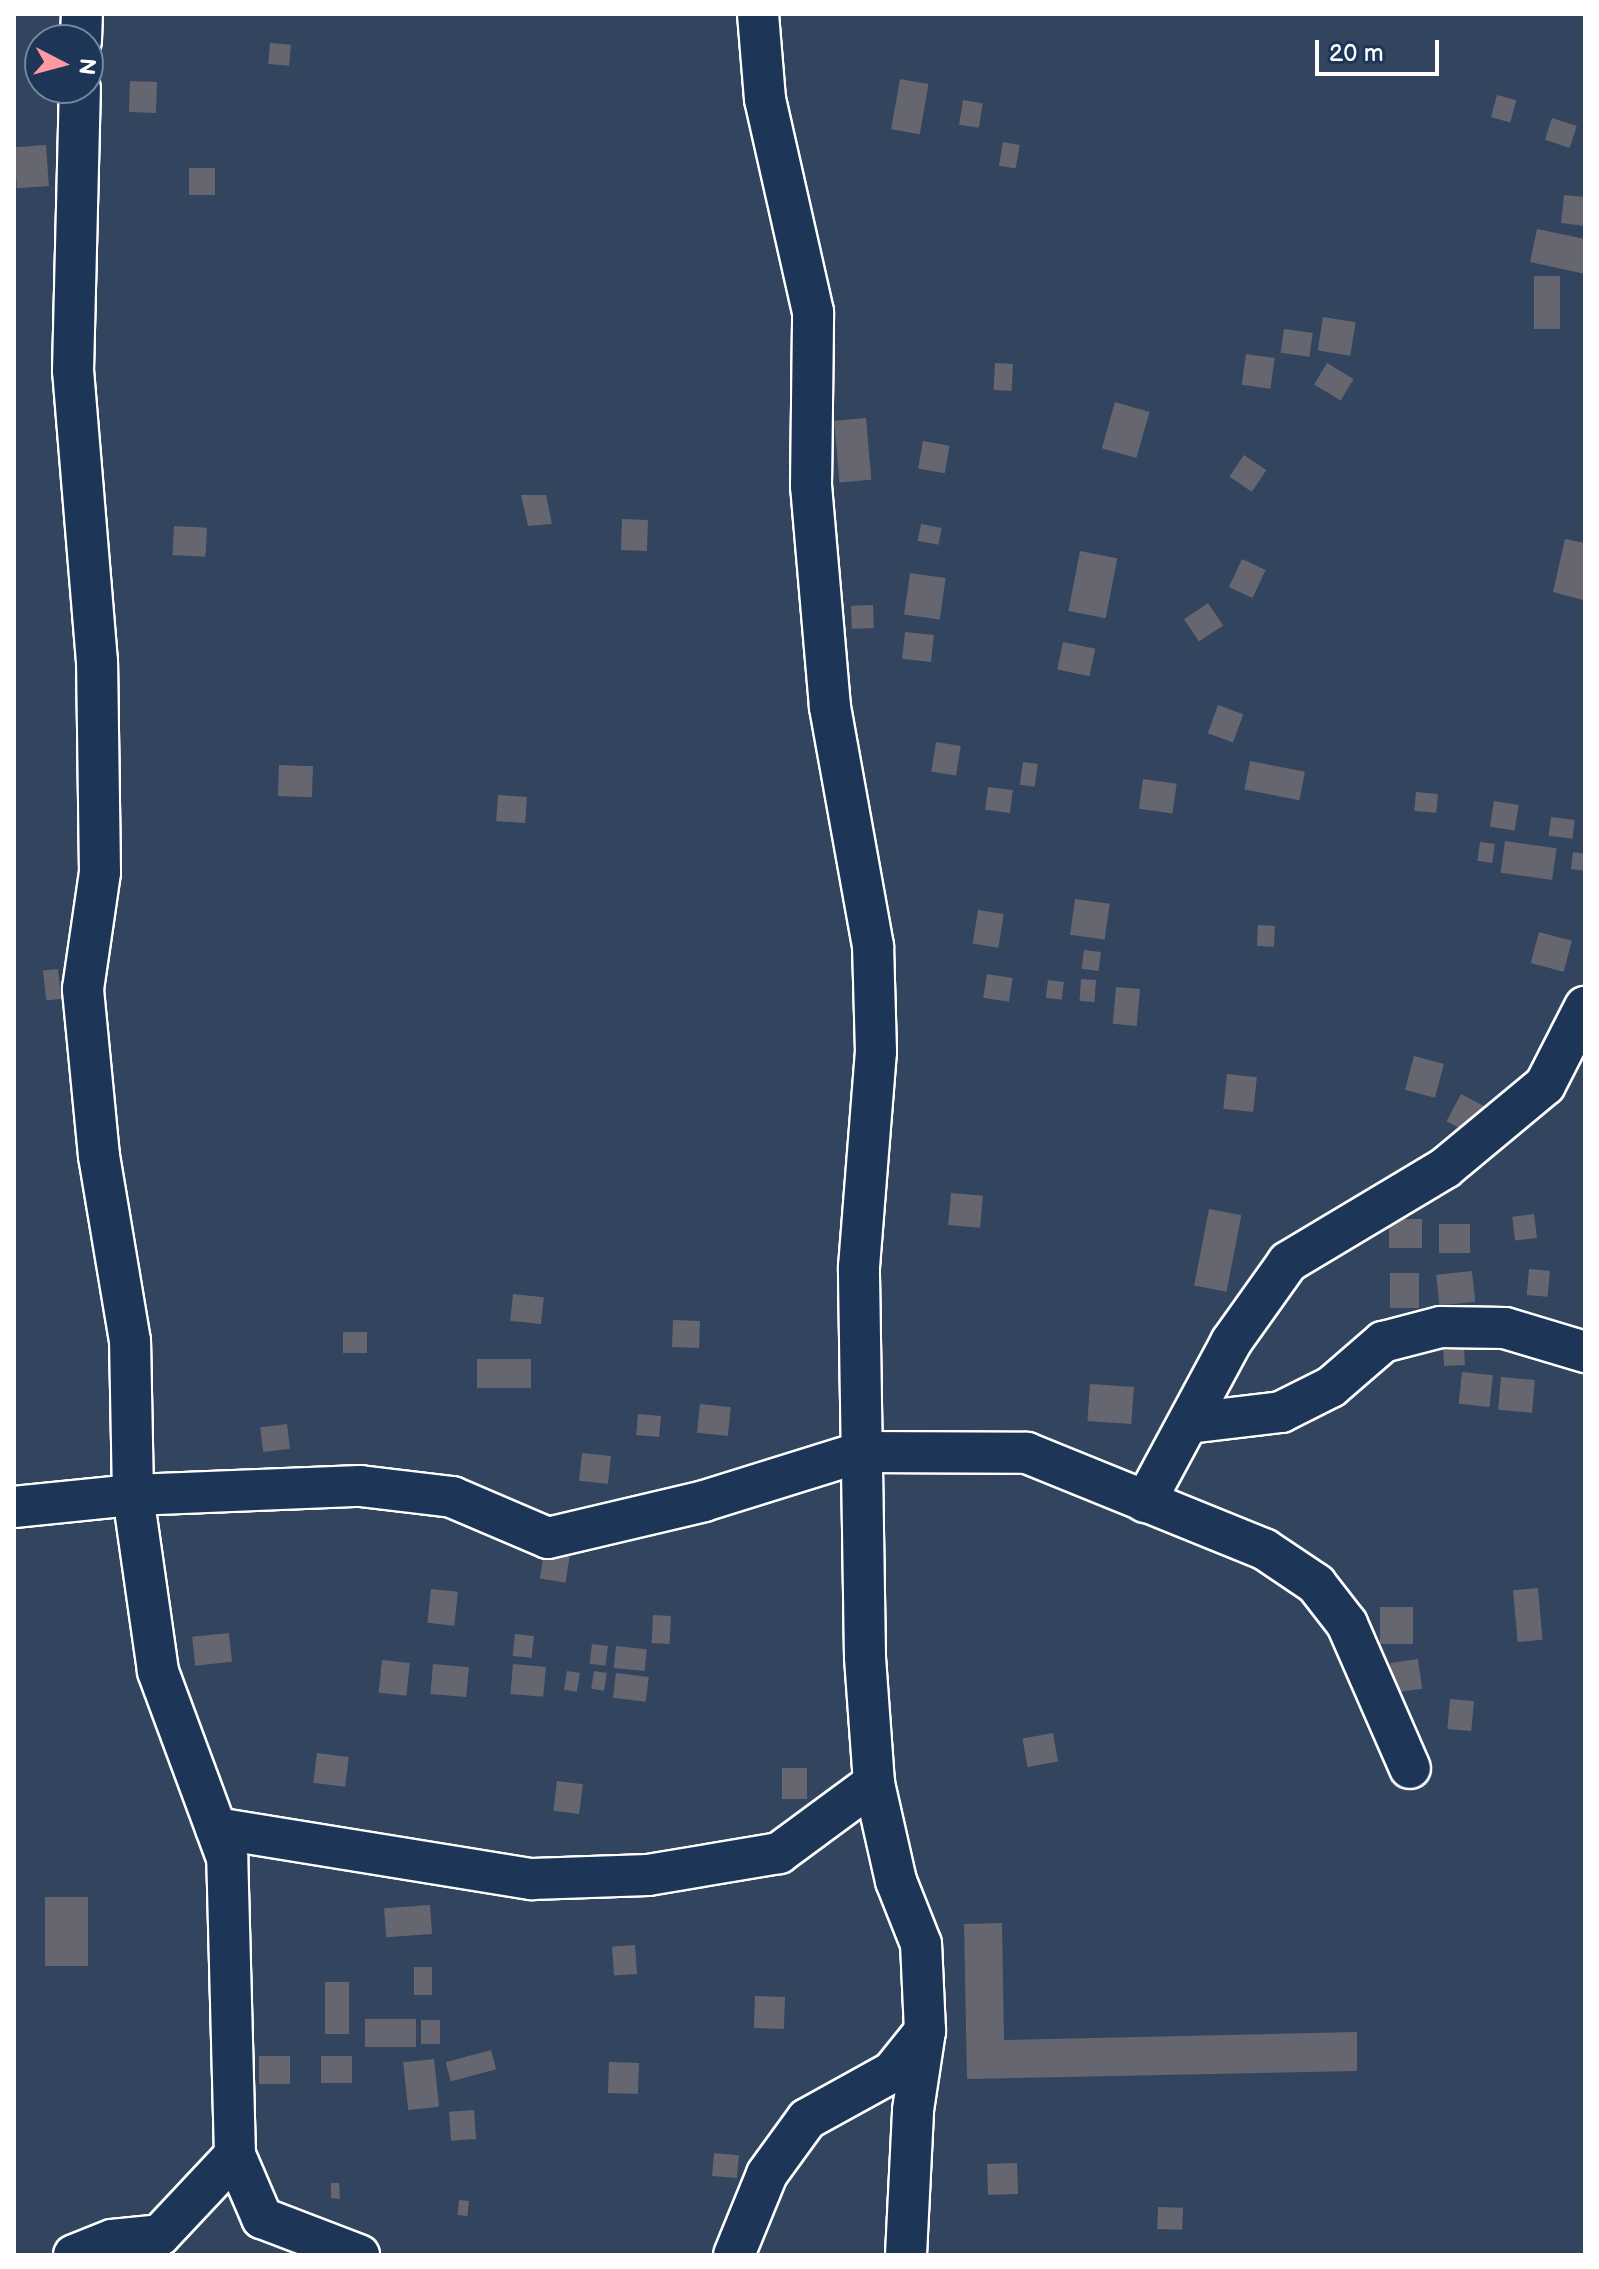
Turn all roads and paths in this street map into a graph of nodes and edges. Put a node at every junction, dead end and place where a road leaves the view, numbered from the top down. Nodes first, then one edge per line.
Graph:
1 (758, 14) edge
2 (80, 104) edge
3 (1585, 1007) edge
4 (1585, 1352) edge
5 (1189, 1423) junction
6 (861, 1452) junction
7 (133, 1495) junction
8 (1145, 1502) junction
9 (14, 1507) edge
10 (1410, 1768) dead end
11 (874, 1783) junction
12 (216, 1828) junction
13 (925, 2031) junction
14 (235, 2155) junction
15 (158, 2245) edge
16 (74, 2255) edge
17 (359, 2255) edge
18 (734, 2255) edge
19 (906, 2255) edge

1 - 6 street
2 - 7 street
3 - 5 street
4 - 5 street
5 - 8 street
6 - 7 street
6 - 8 street
6 - 11 street
7 - 9 street
7 - 12 street
8 - 10 street
11 - 12 street
11 - 13 street
12 - 14 street
13 - 18 street
13 - 19 street
14 - 15 street
14 - 17 street
15 - 16 street

